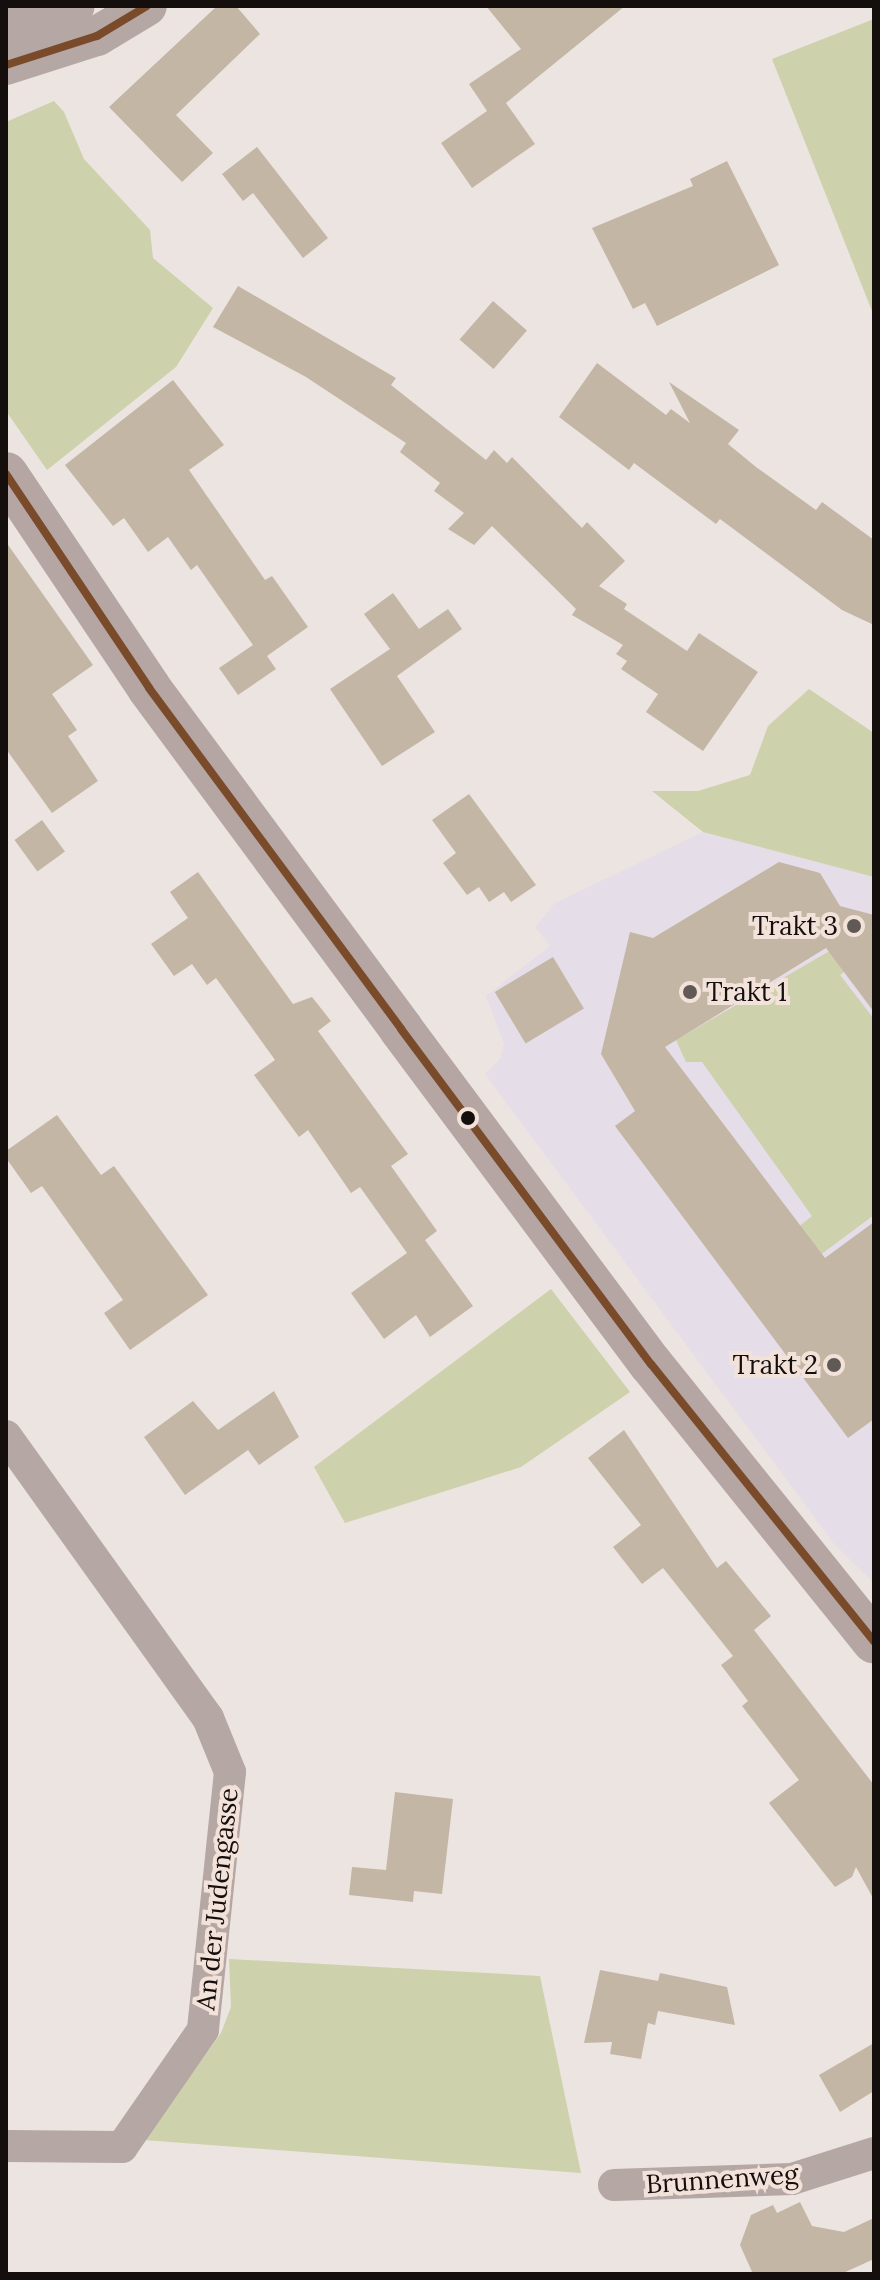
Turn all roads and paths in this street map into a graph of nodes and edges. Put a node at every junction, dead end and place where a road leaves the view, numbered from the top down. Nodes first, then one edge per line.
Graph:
1 (75, 6) edge
2 (147, 6) edge
3 (6, 28) edge
4 (6, 65) edge
5 (6, 474) edge
6 (6, 1436) edge
7 (874, 1641) edge
8 (6, 2146) edge
9 (874, 2153) edge
10 (614, 2185) dead end

1 - 3 street
2 - 4 street
5 - 7 main road
6 - 8 street, An der Judengasse
9 - 10 street, Brunnenweg

